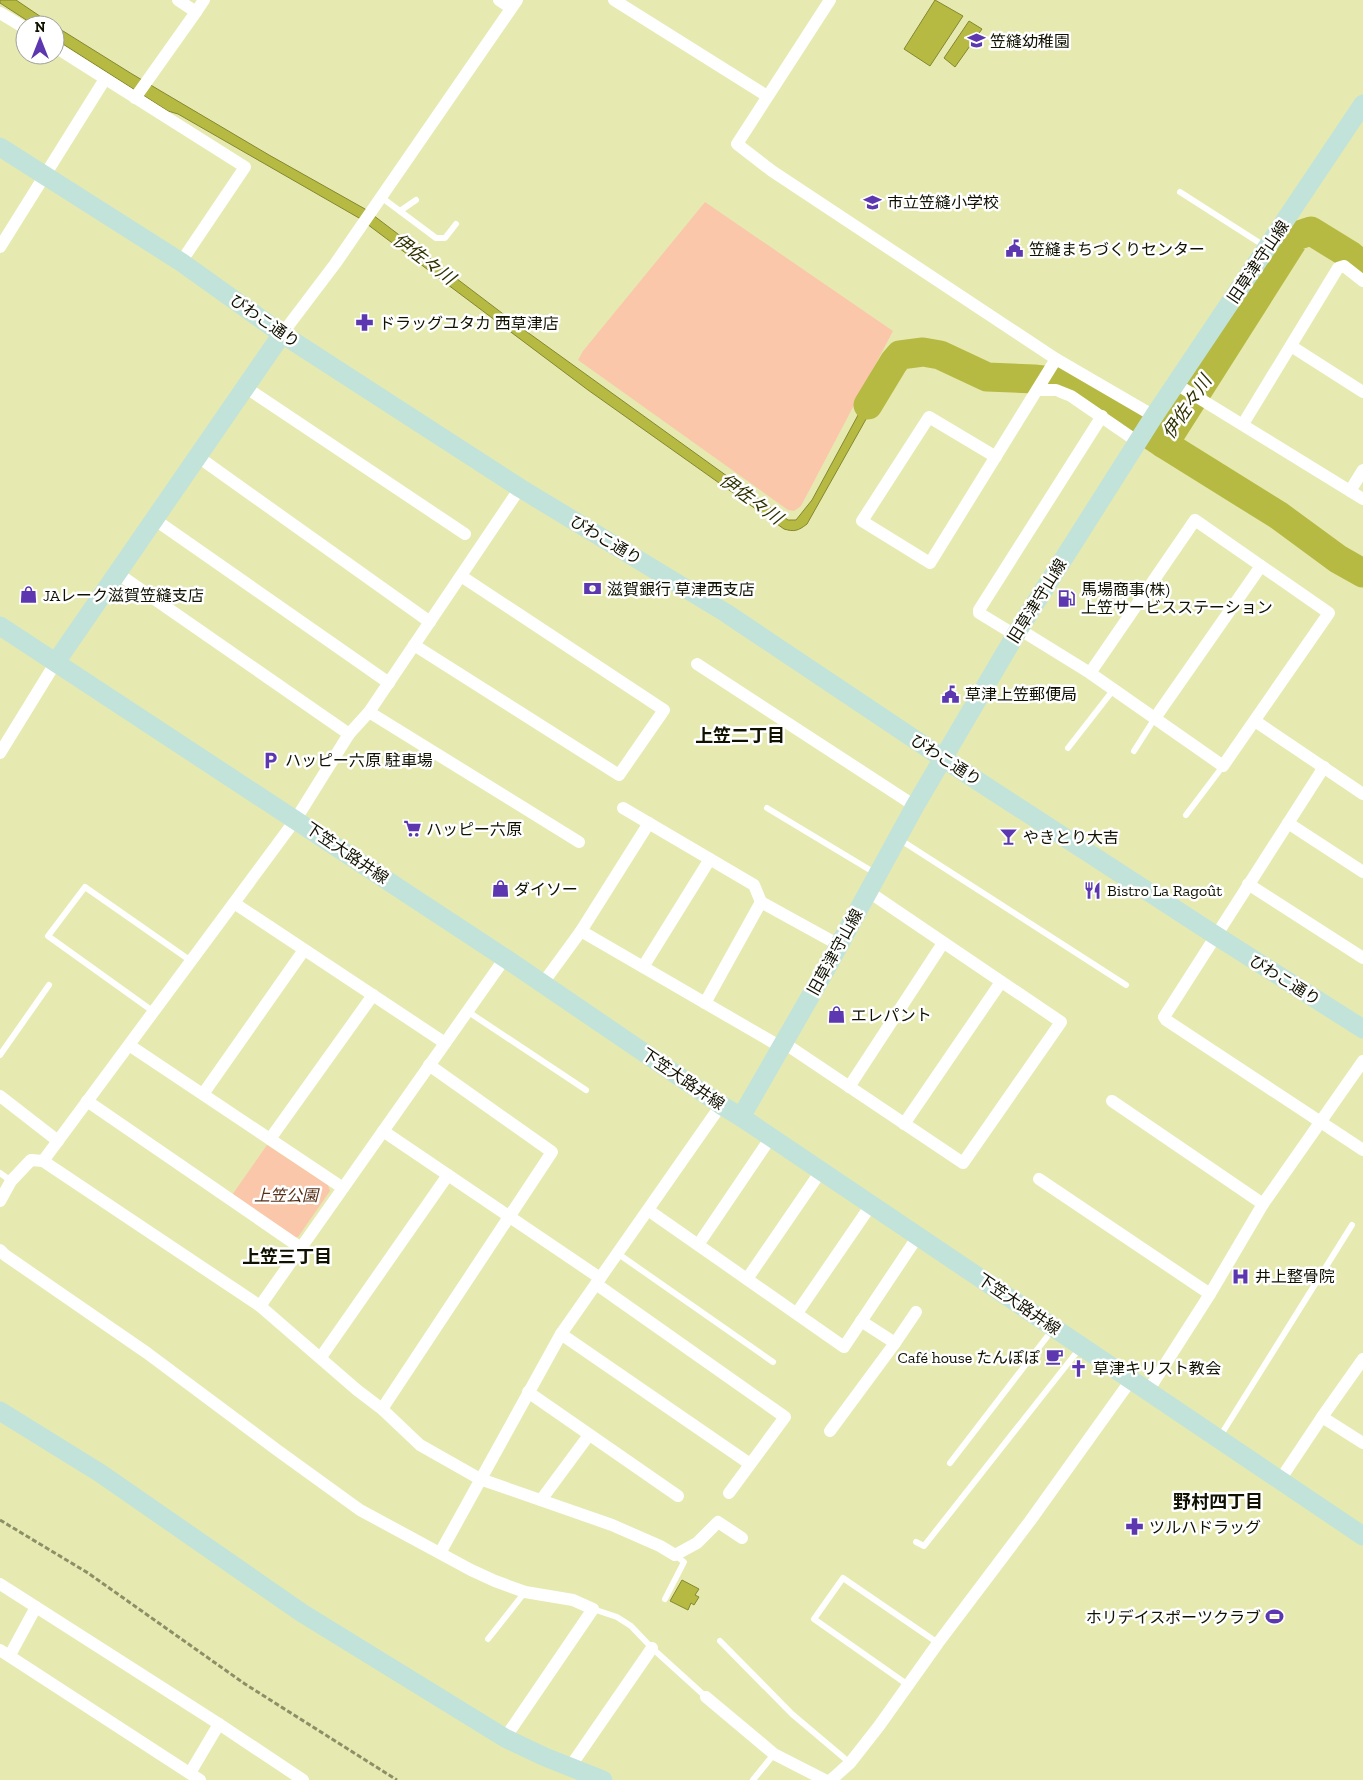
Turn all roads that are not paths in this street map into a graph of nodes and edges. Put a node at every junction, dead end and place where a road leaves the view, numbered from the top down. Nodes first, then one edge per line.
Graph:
1 (178, 0) edge
2 (204, 0) edge
3 (498, 0) edge
4 (614, 0) edge
5 (830, 0) edge
6 (514, 4) edge
7 (196, 12) junction
8 (0, 13) edge
9 (15, 22) edge
10 (65, 53) edge
11 (106, 79) junction
12 (137, 96) junction
13 (767, 96) junction
14 (1363, 104) edge
15 (0, 147) edge
16 (45, 176) junction
17 (1180, 192) dead end
18 (382, 197) junction
19 (416, 200) dead end
20 (400, 211) junction
21 (456, 224) dead end
22 (4, 231) edge
23 (0, 247) edge
24 (1267, 248) junction
25 (181, 262) junction
26 (1363, 282) edge
27 (282, 334) junction
28 (1291, 346) junction
29 (1053, 364) junction
30 (245, 387) junction
31 (1040, 387) junction
32 (1182, 388) junction
33 (1363, 392) edge
34 (1102, 416) junction
35 (1242, 424) junction
36 (1146, 430) junction
37 (197, 456) junction
38 (996, 457) junction
39 (1363, 470) edge
40 (520, 488) junction
41 (1350, 491) junction
42 (1363, 499) edge
43 (154, 519) junction
44 (465, 534) dead end
45 (1261, 566) junction
46 (117, 573) junction
47 (461, 576) junction
48 (430, 622) junction
49 (0, 626) edge
50 (1017, 632) junction
51 (414, 645) junction
52 (56, 662) junction
53 (697, 664) dead end
54 (1090, 672) junction
55 (389, 683) junction
56 (1114, 689) junction
57 (369, 712) junction
58 (1155, 718) junction
59 (1255, 721) junction
60 (349, 734) junction
61 (1068, 748) dead end
62 (1134, 751) dead end
63 (0, 753) edge
64 (944, 759) junction
65 (1223, 766) junction
66 (1324, 767) junction
67 (1363, 794) edge
68 (915, 806) junction
69 (623, 808) dead end
70 (767, 808) dead end
71 (1186, 816) dead end
72 (296, 819) junction
73 (649, 823) junction
74 (1288, 823) junction
75 (898, 838) junction
76 (579, 842) dead end
77 (710, 859) junction
78 (1363, 872) edge
79 (878, 875) junction
80 (1248, 884) junction
81 (869, 892) junction
82 (761, 902) junction
83 (234, 903) junction
84 (581, 932) junction
85 (1215, 935) junction
86 (943, 942) junction
87 (839, 945) junction
88 (304, 950) junction
89 (504, 958) junction
90 (1363, 958) edge
91 (191, 960) junction
92 (643, 967) junction
93 (1001, 982) junction
94 (542, 984) junction
95 (49, 985) dead end
96 (1126, 985) dead end
97 (373, 995) junction
98 (705, 1003) junction
99 (467, 1011) junction
100 (154, 1012) junction
101 (1363, 1030) edge
102 (444, 1043) junction
103 (129, 1044) junction
104 (782, 1045) junction
105 (0, 1055) edge
106 (1363, 1061) edge
107 (429, 1065) junction
108 (849, 1086) junction
109 (586, 1090) dead end
110 (203, 1094) junction
111 (0, 1096) edge
112 (88, 1101) junction
113 (1112, 1101) dead end
114 (721, 1105) junction
115 (741, 1117) junction
116 (1320, 1121) junction
117 (904, 1124) junction
118 (383, 1132) junction
119 (771, 1137) junction
120 (270, 1139) junction
121 (58, 1141) junction
122 (1363, 1150) edge
123 (43, 1161) junction
124 (820, 1170) junction
125 (0, 1173) edge
126 (448, 1174) junction
127 (1039, 1179) dead end
128 (11, 1181) junction
129 (343, 1188) junction
130 (0, 1201) edge
131 (1263, 1204) junction
132 (871, 1205) junction
133 (648, 1210) junction
134 (510, 1216) junction
135 (1352, 1225) dead end
136 (918, 1236) junction
137 (698, 1245) junction
138 (301, 1248) junction
139 (0, 1250) edge
140 (617, 1253) junction
141 (747, 1279) junction
142 (598, 1281) junction
143 (1210, 1294) junction
144 (260, 1306) junction
145 (916, 1312) dead end
146 (797, 1314) junction
147 (861, 1321) junction
148 (1054, 1328) junction
149 (561, 1334) junction
150 (895, 1343) junction
151 (1082, 1346) junction
152 (321, 1357) junction
153 (1363, 1359) edge
154 (773, 1362) dead end
155 (1131, 1380) junction
156 (1148, 1391) junction
157 (528, 1392) junction
158 (382, 1409) junction
159 (0, 1411) edge
160 (1322, 1417) junction
161 (830, 1431) dead end
162 (589, 1435) junction
163 (1219, 1439) junction
164 (1363, 1443) edge
165 (950, 1463) dead end
166 (750, 1464) junction
167 (480, 1479) junction
168 (1280, 1480) junction
169 (729, 1493) dead end
170 (678, 1496) dead end
171 (541, 1500) junction
172 (1363, 1536) edge
173 (742, 1538) dead end
174 (916, 1542) dead end
175 (440, 1553) junction
176 (675, 1555) junction
177 (0, 1584) edge
178 (524, 1592) junction
179 (665, 1599) dead end
180 (36, 1607) junction
181 (593, 1609) junction
182 (488, 1639) dead end
183 (720, 1641) dead end
184 (938, 1643) junction
185 (652, 1648) junction
186 (5, 1652) edge
187 (908, 1685) junction
188 (706, 1697) joint
189 (219, 1724) junction
190 (505, 1738) junction
191 (774, 1754) junction
192 (850, 1763) junction
193 (570, 1767) junction
194 (195, 1776) edge
195 (303, 1780) edge
196 (603, 1780) edge
197 (753, 1780) edge
198 (825, 1780) edge
199 (831, 1780) edge

1 - 7 street
2 - 7 street
3 - 6 street
4 - 13 street
5 - 13 street
6 - 18 street
7 - 12 street
8 - 9 street
10 - 11 street
11 - 12 street
11 - 16 street
12 - 25 street
13 - 29 street
14 - 24 street, 旧草津守山線
15 - 16 street, びわこ通り
16 - 22 street
16 - 25 street, びわこ通り
17 - 24 lane
18 - 20 lane
18 - 27 street
19 - 20 lane
20 - 21 lane
22 - 23 street
24 - 32 street, 旧草津守山線
25 - 27 street, びわこ通り
26 - 28 street
27 - 30 street
27 - 40 street, びわこ通り
28 - 33 street
28 - 35 street
29 - 31 street
29 - 36 street
30 - 37 street
30 - 44 street
31 - 34 street
31 - 38 street
32 - 35 street
32 - 36 street, 旧草津守山線
34 - 36 street
34 - 50 street
35 - 41 street
36 - 50 street, 旧草津守山線
37 - 43 street
37 - 48 street
38 - 38 street
39 - 41 street
40 - 47 street
40 - 64 street, びわこ通り
41 - 42 street
43 - 46 street
43 - 55 street
45 - 54 street
45 - 58 street
45 - 59 street
46 - 52 street
46 - 60 street
47 - 48 street
47 - 51 street
48 - 51 street
49 - 52 street, 下笠大路井線
50 - 54 street
50 - 64 street, 旧草津守山線
51 - 55 street
52 - 63 street
52 - 72 street, 下笠大路井線
53 - 68 street
54 - 56 street
55 - 57 street
56 - 58 street
56 - 61 lane
57 - 60 street
57 - 76 street
58 - 62 lane
58 - 65 street
59 - 65 street
59 - 66 street
60 - 72 street
64 - 68 street, 旧草津守山線
64 - 85 street, びわこ通り
65 - 71 lane
66 - 67 street
66 - 74 street
68 - 75 street, 旧草津守山線
69 - 73 street
70 - 79 lane
72 - 83 street
72 - 89 street, 下笠大路井線
73 - 77 street
73 - 84 street
74 - 78 street
74 - 80 street
75 - 79 street, 旧草津守山線
75 - 96 lane
77 - 82 street
77 - 92 street
79 - 81 street, 旧草津守山線
80 - 85 street
80 - 90 street
81 - 86 street
81 - 87 street, 旧草津守山線
82 - 87 street
82 - 98 street
83 - 88 street
83 - 91 street
84 - 92 street
84 - 94 street
85 - 101 street, びわこ通り
85 - 116 street
86 - 93 street
86 - 108 street
87 - 104 street, 旧草津守山線
88 - 97 street
88 - 110 street
89 - 94 street, 下笠大路井線
89 - 99 street
91 - 100 street
91 - 100 lane
92 - 98 street
93 - 117 street
93 - 117 street
94 - 114 street, 下笠大路井線
95 - 105 lane
97 - 102 street
97 - 120 street
98 - 104 street
99 - 102 street
99 - 109 lane
100 - 103 street
102 - 107 street
103 - 110 street
103 - 112 street
104 - 108 street
104 - 115 street, 旧草津守山線
106 - 116 street
107 - 118 street
107 - 134 street
108 - 117 street
110 - 120 street
111 - 121 street
112 - 121 street
112 - 138 street
113 - 131 street
114 - 115 street, 下笠大路井線
114 - 133 street
115 - 119 street, 下笠大路井線
116 - 122 street
116 - 131 street
118 - 126 street
118 - 129 street
119 - 124 street, 下笠大路井線
119 - 137 street
120 - 129 street
121 - 123 street
123 - 128 street
123 - 144 street
124 - 132 street, 下笠大路井線
124 - 141 street
125 - 128 lane
126 - 134 street
126 - 152 street
127 - 143 street
128 - 130 street
129 - 138 street
131 - 143 street
132 - 136 street, 下笠大路井線
132 - 146 street
133 - 137 street
133 - 140 street
134 - 142 street
134 - 158 street
135 - 163 lane
136 - 147 street
136 - 148 street, 下笠大路井線
137 - 141 street
138 - 144 street
139 - 175 street
140 - 142 street
140 - 154 lane
141 - 146 street
142 - 149 street
142 - 166 street
143 - 156 street
144 - 152 street
145 - 150 street
146 - 147 street
147 - 150 street
148 - 151 street, 下笠大路井線
148 - 165 lane
149 - 157 street
149 - 166 street
150 - 161 street
151 - 155 street, 下笠大路井線
151 - 174 lane
152 - 158 street
153 - 160 street
155 - 156 street, 下笠大路井線
155 - 184 street
156 - 163 street, 下笠大路井線
157 - 162 street
157 - 167 street
158 - 167 street
159 - 190 street
160 - 164 street
160 - 168 street
162 - 170 street
162 - 171 street
163 - 168 street, 下笠大路井線
166 - 169 street
167 - 171 street
167 - 175 street
168 - 172 street, 下笠大路井線
171 - 176 street
173 - 176 street
175 - 178 street
176 - 179 lane
177 - 180 street
178 - 181 street
178 - 182 lane
180 - 186 street
180 - 189 street
181 - 185 lane
181 - 190 street
183 - 192 lane
184 - 187 street
184 - 187 lane
185 - 188 lane
185 - 193 street
186 - 194 street
187 - 192 street
188 - 191 street
189 - 194 street
189 - 195 street
190 - 193 street
191 - 197 lane
191 - 198 street
192 - 199 street
193 - 196 street

